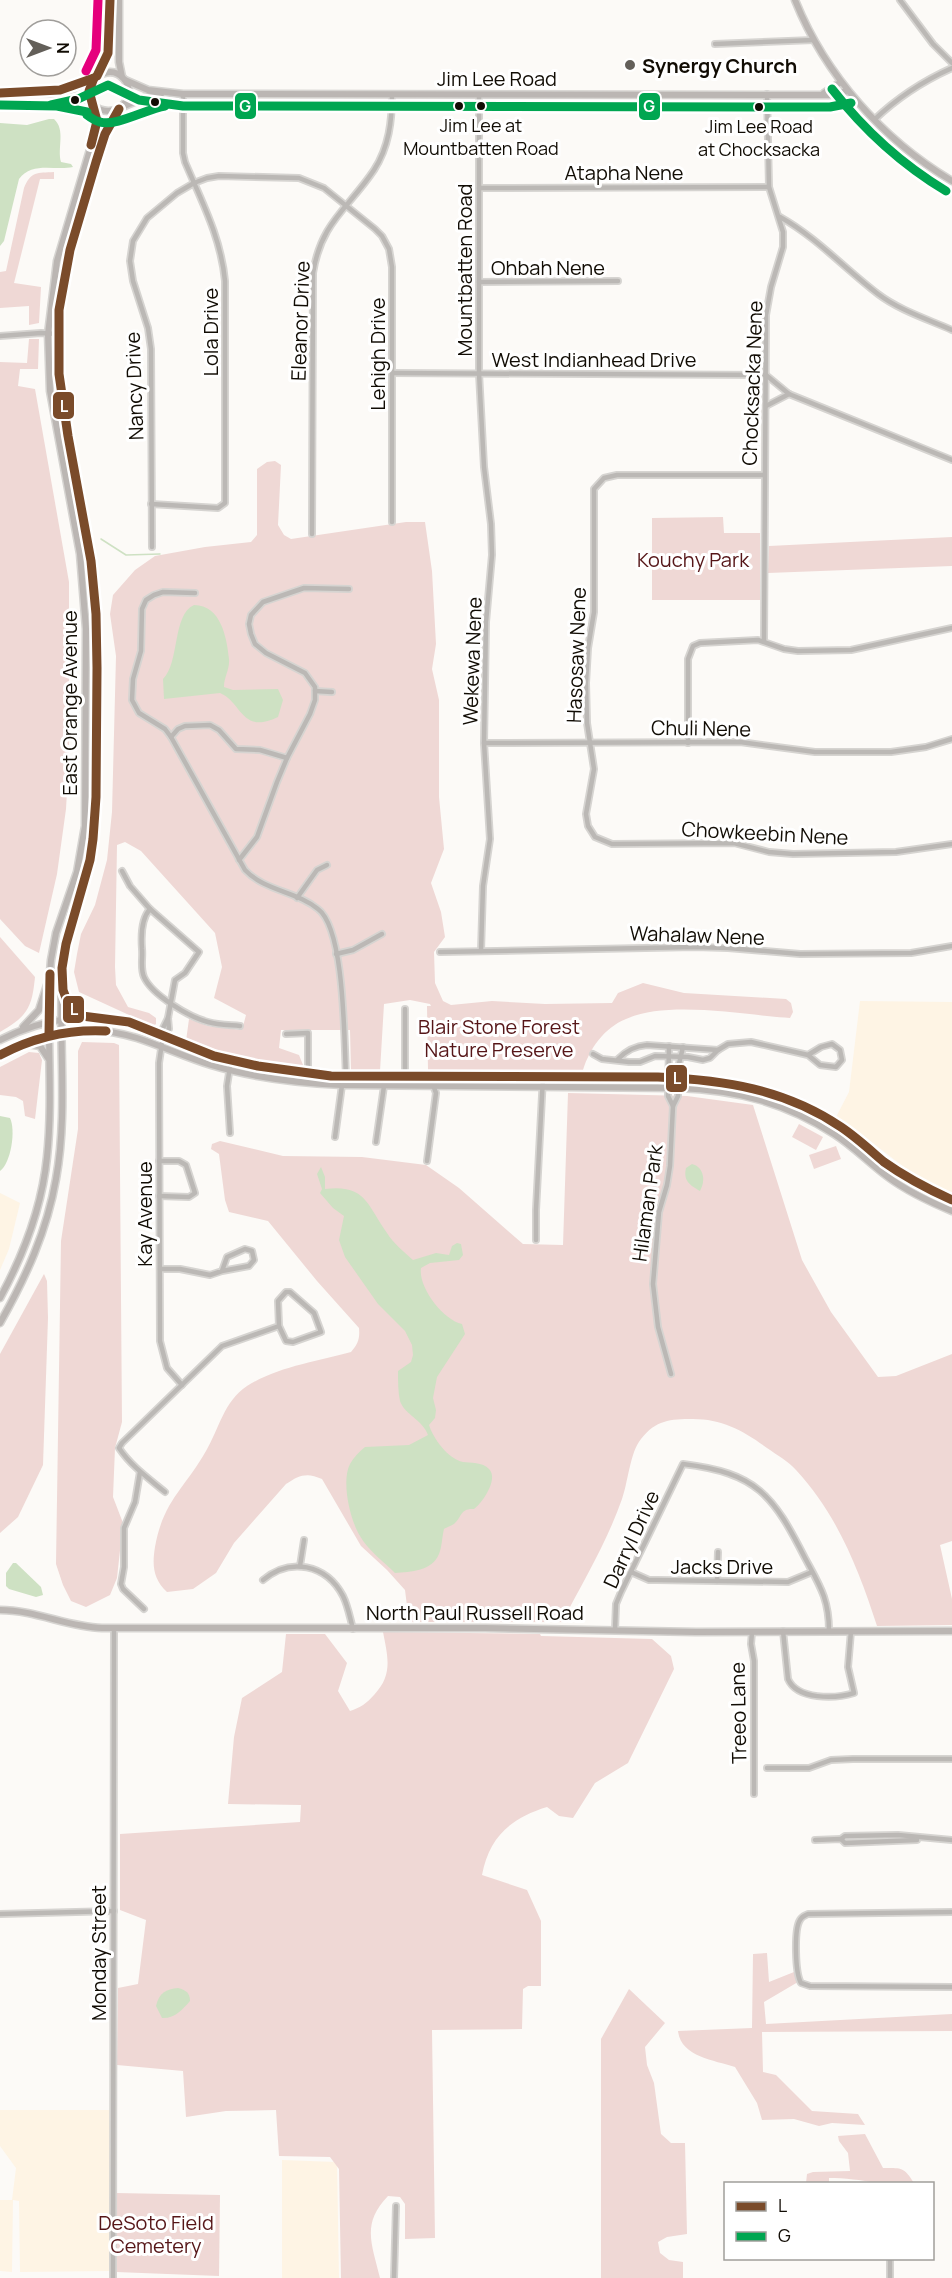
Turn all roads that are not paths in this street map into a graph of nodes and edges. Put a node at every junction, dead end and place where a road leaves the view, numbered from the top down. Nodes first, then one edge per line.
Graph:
1 (110, 0) edge
2 (119, 0) edge
3 (795, 0) edge
4 (900, 0) edge
5 (814, 40) junction
6 (715, 44) dead end
7 (952, 63) edge
8 (952, 68) edge
9 (96, 77) junction
10 (124, 79) junction
11 (841, 82) junction
12 (848, 91) junction
13 (0, 93) edge
14 (49, 93) junction
15 (171, 93) junction
16 (823, 93) junction
17 (183, 94) junction
18 (392, 94) junction
19 (479, 94) junction
20 (767, 94) junction
21 (92, 103) junction
22 (120, 108) junction
23 (874, 120) junction
24 (952, 181) edge
25 (194, 183) junction
26 (769, 187) junction
27 (479, 188) junction
28 (346, 205) junction
29 (780, 217) junction
30 (57, 261) junction
31 (66, 264) junction
32 (618, 281) dead end
33 (479, 282) junction
34 (952, 330) edge
35 (48, 333) junction
36 (58, 334) junction
37 (0, 336) edge
38 (392, 373) junction
39 (479, 373) junction
40 (766, 375) junction
41 (789, 394) junction
42 (766, 406) junction
43 (952, 460) edge
44 (764, 475) junction
45 (151, 504) junction
46 (392, 522) dead end
47 (312, 534) dead end
48 (152, 548) dead end
49 (349, 589) dead end
50 (195, 593) dead end
51 (952, 628) edge
52 (764, 641) junction
53 (86, 680) junction
54 (96, 680) junction
55 (315, 691) junction
56 (332, 692) dead end
57 (171, 737) junction
58 (952, 739) edge
59 (688, 742) junction
60 (484, 743) junction
61 (590, 743) junction
62 (287, 758) junction
63 (612, 844) joint
64 (952, 844) edge
65 (239, 860) junction
66 (327, 865) dead end
67 (122, 872) dead end
68 (297, 898) junction
69 (150, 909) junction
70 (382, 934) dead end
71 (952, 946) edge
72 (481, 951) junction
73 (440, 952) dead end
74 (336, 954) junction
75 (50, 969) junction
76 (62, 993) junction
77 (170, 1003) junction
78 (405, 1009) dead end
79 (94, 1018) junction
80 (62, 1020) junction
81 (49, 1022) junction
82 (240, 1026) dead end
83 (18, 1032) junction
84 (62, 1032) junction
85 (286, 1034) dead end
86 (49, 1035) junction
87 (163, 1036) junction
88 (0, 1040) edge
89 (17, 1046) junction
90 (669, 1046) junction
91 (161, 1047) junction
92 (683, 1047) junction
93 (718, 1050) junction
94 (593, 1054) dead end
95 (0, 1055) edge
96 (808, 1055) junction
97 (669, 1056) junction
98 (681, 1056) junction
99 (618, 1059) junction
100 (231, 1060) junction
101 (49, 1063) junction
102 (228, 1070) junction
103 (308, 1073) junction
104 (346, 1076) junction
105 (405, 1076) junction
106 (543, 1077) junction
107 (668, 1077) junction
108 (678, 1078) junction
109 (342, 1085) junction
110 (433, 1085) junction
111 (444, 1085) junction
112 (384, 1086) junction
113 (543, 1086) junction
114 (668, 1088) junction
115 (678, 1088) junction
116 (436, 1093) junction
117 (673, 1106) junction
118 (841, 1126) junction
119 (230, 1132) dead end
120 (836, 1135) junction
121 (335, 1137) dead end
122 (376, 1142) dead end
123 (159, 1161) junction
124 (427, 1161) dead end
125 (933, 1192) junction
126 (159, 1196) junction
127 (952, 1200) edge
128 (928, 1201) junction
129 (952, 1211) edge
130 (536, 1240) dead end
131 (159, 1269) junction
132 (222, 1271) junction
133 (0, 1299) edge
134 (0, 1323) edge
135 (279, 1326) junction
136 (671, 1374) dead end
137 (182, 1385) junction
138 (140, 1472) junction
139 (165, 1492) dead end
140 (304, 1540) dead end
141 (717, 1552) dead end
142 (300, 1566) junction
143 (631, 1572) junction
144 (812, 1572) junction
145 (263, 1580) dead end
146 (717, 1581) junction
147 (144, 1609) dead end
148 (0, 1610) edge
149 (114, 1629) junction
150 (352, 1629) junction
151 (615, 1629) junction
152 (783, 1631) junction
153 (829, 1631) junction
154 (851, 1631) junction
155 (952, 1631) edge
156 (752, 1632) junction
157 (952, 1759) edge
158 (767, 1768) dead end
159 (754, 1794) dead end
160 (815, 1840) dead end
161 (952, 1840) edge
162 (114, 1911) junction
163 (952, 1912) edge
164 (0, 1914) edge
165 (952, 1987) edge
166 (396, 2206) dead end
167 (890, 2260) edge
168 (113, 2278) edge
169 (394, 2278) edge
170 (890, 2278) edge

1 - 9 street
2 - 10 street
3 - 5 street
4 - 7 street
5 - 6 street
5 - 11 street
8 - 23 street
9 - 10 street
9 - 14 street
9 - 21 street
10 - 15 street, Jim Lee Road
10 - 22 street
11 - 12 street
11 - 16 street
12 - 16 street, Jim Lee Road
12 - 23 street
13 - 14 street
14 - 21 street
15 - 17 street, Jim Lee Road
15 - 22 street, Jim Lee Road
16 - 20 street, Jim Lee Road
17 - 18 street, Jim Lee Road
17 - 25 street, Lola Drive
18 - 19 street, Jim Lee Road
18 - 28 street, Eleanor Drive
19 - 20 street, Jim Lee Road
19 - 27 street, Mountbatten Road
20 - 26 street, Chocksacka Nene
21 - 22 street
21 - 30 street, East Orange Avenue
22 - 31 street, East Orange Avenue
23 - 24 street
25 - 28 street, Nancy Drive
25 - 45 street, Nancy Drive
25 - 45 street, Lola Drive
26 - 27 street, Atapha Nene
26 - 29 street, Chocksacka Nene
27 - 33 street, Mountbatten Road
28 - 38 street, Lehigh Drive
28 - 47 street, Eleanor Drive
29 - 34 street
29 - 40 street, Chocksacka Nene
30 - 31 street
30 - 35 street, East Orange Avenue
31 - 36 street, East Orange Avenue
32 - 33 street, Ohbah Nene
33 - 39 street, Mountbatten Road
35 - 36 street
35 - 37 street
35 - 53 street, East Orange Avenue
36 - 54 street, East Orange Avenue
38 - 39 street, West Indianhead Drive
38 - 46 street, Lehigh Drive
39 - 40 street, West Indianhead Drive
39 - 60 street, Wekewa Nene
40 - 41 street
40 - 42 street, Chocksacka Nene
41 - 42 street
41 - 43 street
42 - 44 street, Chocksacka Nene
44 - 52 street, Chocksacka Nene
44 - 61 street, Hasosaw Nene
45 - 48 street, Nancy Drive
49 - 55 street
50 - 57 street
51 - 52 street
52 - 59 street
53 - 54 street
53 - 75 street, East Orange Avenue
54 - 76 street, East Orange Avenue
55 - 56 street
55 - 62 street
57 - 62 street
57 - 65 street
58 - 59 street, Chuli Nene
59 - 61 street, Chuli Nene
60 - 61 street, Chuli Nene
60 - 72 street, Wekewa Nene
61 - 63 street, Hasosaw Nene
62 - 65 street
63 - 64 street, Chowkeebin Nene
65 - 68 street
66 - 68 street
67 - 69 street
68 - 74 street
69 - 77 street
69 - 77 street, Kay Avenue
70 - 74 street
71 - 72 street, Wahalaw Nene
72 - 73 street, Wahalaw Nene
74 - 104 street
75 - 81 street, East Orange Avenue
75 - 83 street
76 - 79 street
76 - 80 street, East Orange Avenue
77 - 82 street
77 - 87 street, Kay Avenue
78 - 105 street
79 - 80 street
79 - 87 street
80 - 81 street
80 - 84 street, East Orange Avenue
81 - 83 street
81 - 86 street, East Orange Avenue
83 - 88 street
84 - 86 street
84 - 91 street
84 - 134 street, East Orange Avenue
85 - 103 street
86 - 89 street
86 - 101 street, East Orange Avenue
87 - 91 street, Kay Avenue
87 - 100 street
89 - 95 street
89 - 101 street
90 - 92 street
90 - 97 street, Hilaman Park
90 - 99 street
91 - 102 street
91 - 123 street, Kay Avenue
92 - 93 street
92 - 98 street, Hilaman Park
93 - 96 street
93 - 98 street
94 - 99 street
96 - 96 street
97 - 98 street
97 - 99 street
97 - 107 street, Hilaman Park
98 - 108 street, Hilaman Park
100 - 102 street
100 - 103 street
101 - 133 street, East Orange Avenue
102 - 109 street
102 - 119 street
103 - 104 street
104 - 105 street
104 - 109 street
105 - 106 street
106 - 107 street
106 - 113 street
107 - 108 street
107 - 114 street, Hilaman Park
108 - 115 street, Hilaman Park
108 - 118 street
109 - 112 street
109 - 121 street
110 - 111 street
110 - 112 street
110 - 116 street
111 - 113 street
111 - 116 street
112 - 122 street
113 - 114 street
113 - 130 street
114 - 115 street
114 - 117 street, Hilaman Park
115 - 117 street, Hilaman Park
115 - 120 street
116 - 124 street
117 - 136 street, Hilaman Park
118 - 120 street
118 - 125 street
120 - 128 street
123 - 126 street, Kay Avenue
123 - 126 street
125 - 127 street
125 - 128 street
126 - 131 street, Kay Avenue
128 - 129 street
131 - 132 street
131 - 137 street, Kay Avenue
132 - 132 street
135 - 135 street
135 - 137 street
137 - 138 street
138 - 139 street
138 - 147 street
140 - 142 street
141 - 146 street
142 - 145 street
142 - 150 street
143 - 144 street, Darryl Drive
143 - 146 street, Jacks Drive
143 - 151 street, Darryl Drive
144 - 146 street, Jacks Drive
144 - 153 street
148 - 149 street, North Paul Russell Road
149 - 150 street, North Paul Russell Road
149 - 162 street, Monday Street
150 - 151 street, North Paul Russell Road
151 - 156 street, North Paul Russell Road
152 - 153 street, North Paul Russell Road
152 - 154 street
152 - 156 street, North Paul Russell Road
153 - 154 street, North Paul Russell Road
154 - 155 street, North Paul Russell Road
156 - 159 street, Treeo Lane
157 - 158 street
160 - 161 street
162 - 164 street
162 - 168 street, Monday Street
163 - 165 street
166 - 169 street
167 - 170 street

